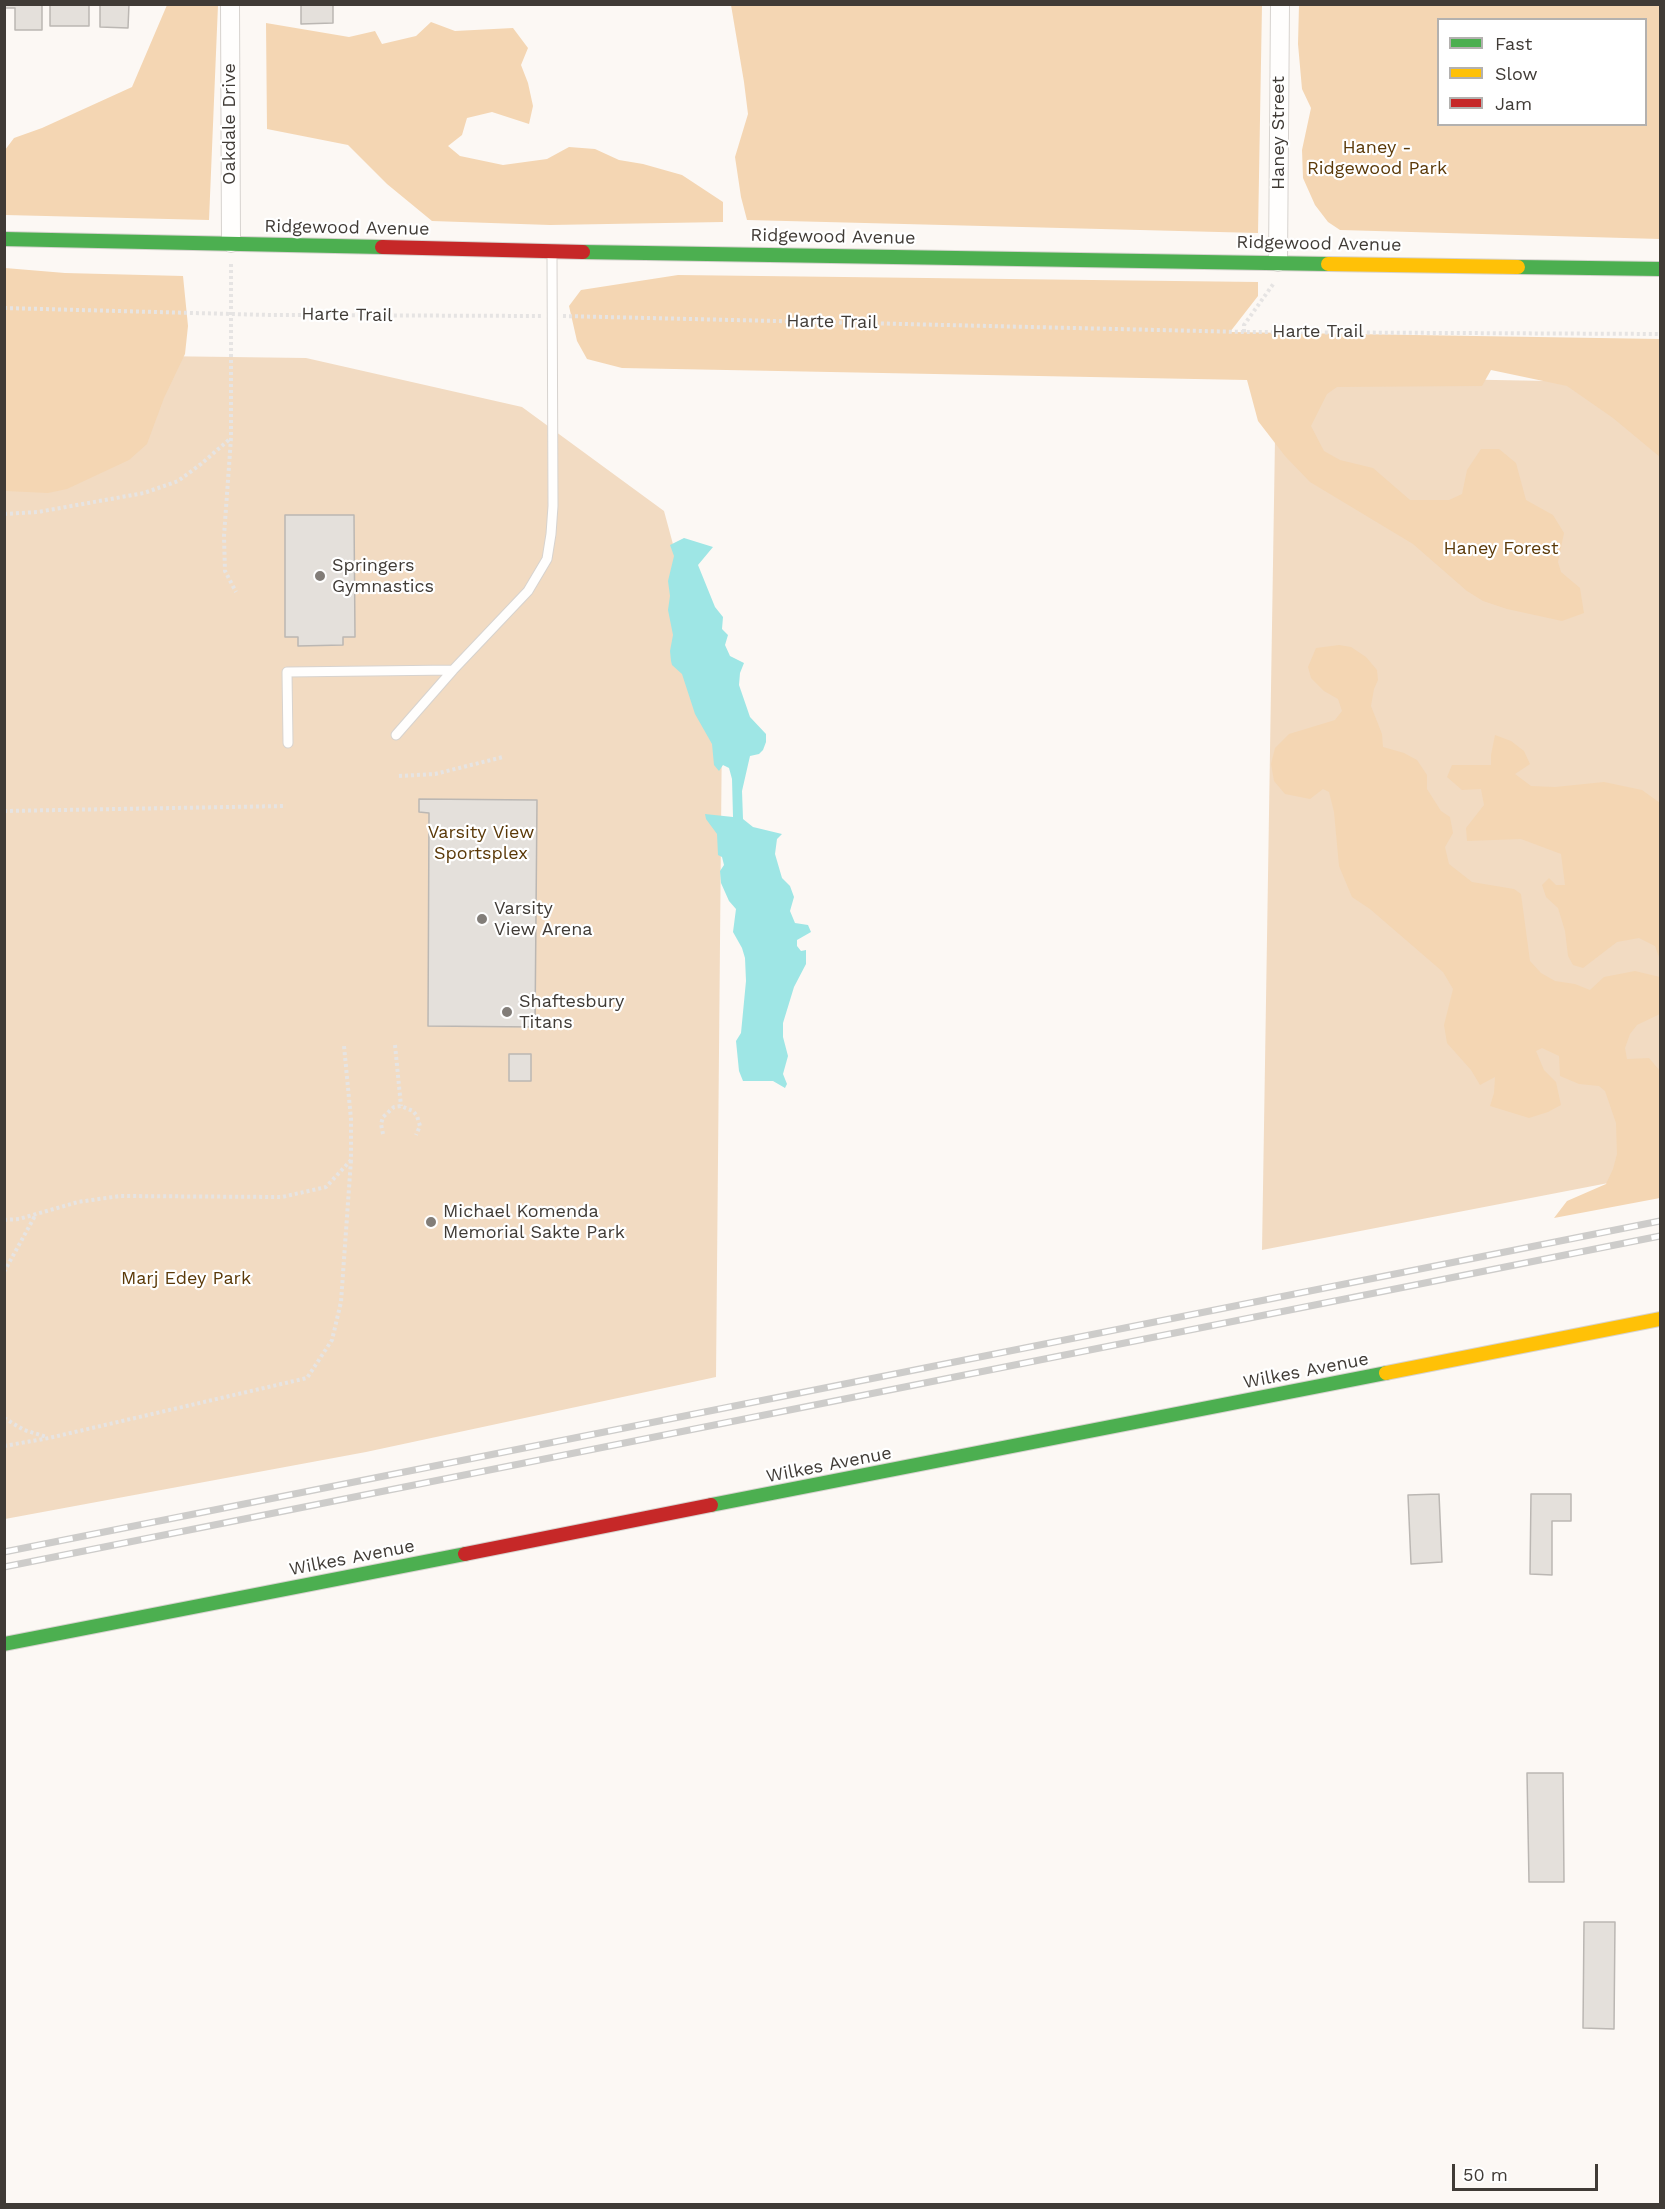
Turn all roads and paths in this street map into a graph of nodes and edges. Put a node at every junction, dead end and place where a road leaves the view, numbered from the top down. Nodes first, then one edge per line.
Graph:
1 (230, 4) edge
2 (1280, 4) edge
3 (4, 239) edge
4 (231, 243) junction
5 (552, 251) junction
6 (1278, 262) junction
7 (1660, 268) edge
8 (4, 308) edge
9 (232, 312) junction
10 (552, 316) junction
11 (1244, 332) junction
12 (1660, 334) edge
13 (231, 438) junction
14 (4, 514) edge
15 (236, 592) dead end
16 (453, 670) junction
17 (396, 735) dead end
18 (288, 743) dead end
19 (503, 757) dead end
20 (399, 776) dead end
21 (286, 806) dead end
22 (4, 811) edge
23 (395, 1045) dead end
24 (344, 1046) dead end
25 (401, 1106) junction
26 (383, 1134) dead end
27 (416, 1135) dead end
28 (351, 1160) junction
29 (36, 1214) junction
30 (4, 1220) edge
31 (4, 1272) edge
32 (1660, 1319) edge
33 (4, 1418) edge
34 (49, 1438) junction
35 (4, 1446) edge
36 (4, 1644) edge

1 - 4 street, Oakdale Drive
2 - 6 street, Haney Street
3 - 4 main road, Ridgewood Avenue
4 - 5 main road, Ridgewood Avenue
4 - 9 path
5 - 6 main road, Ridgewood Avenue
5 - 10 lane
6 - 7 main road, Ridgewood Avenue
6 - 11 path
8 - 9 path, Harte Trail
9 - 10 path, Harte Trail
9 - 13 path
10 - 11 path, Harte Trail
10 - 16 lane
11 - 12 path, Harte Trail
13 - 14 path
13 - 15 path
16 - 17 lane
16 - 18 lane
19 - 20 path
21 - 22 path
23 - 25 path
24 - 28 path
25 - 26 path
25 - 27 path
28 - 29 path
28 - 34 path
29 - 30 path
29 - 31 path
32 - 36 main road, Wilkes Avenue
33 - 34 path
34 - 35 path

